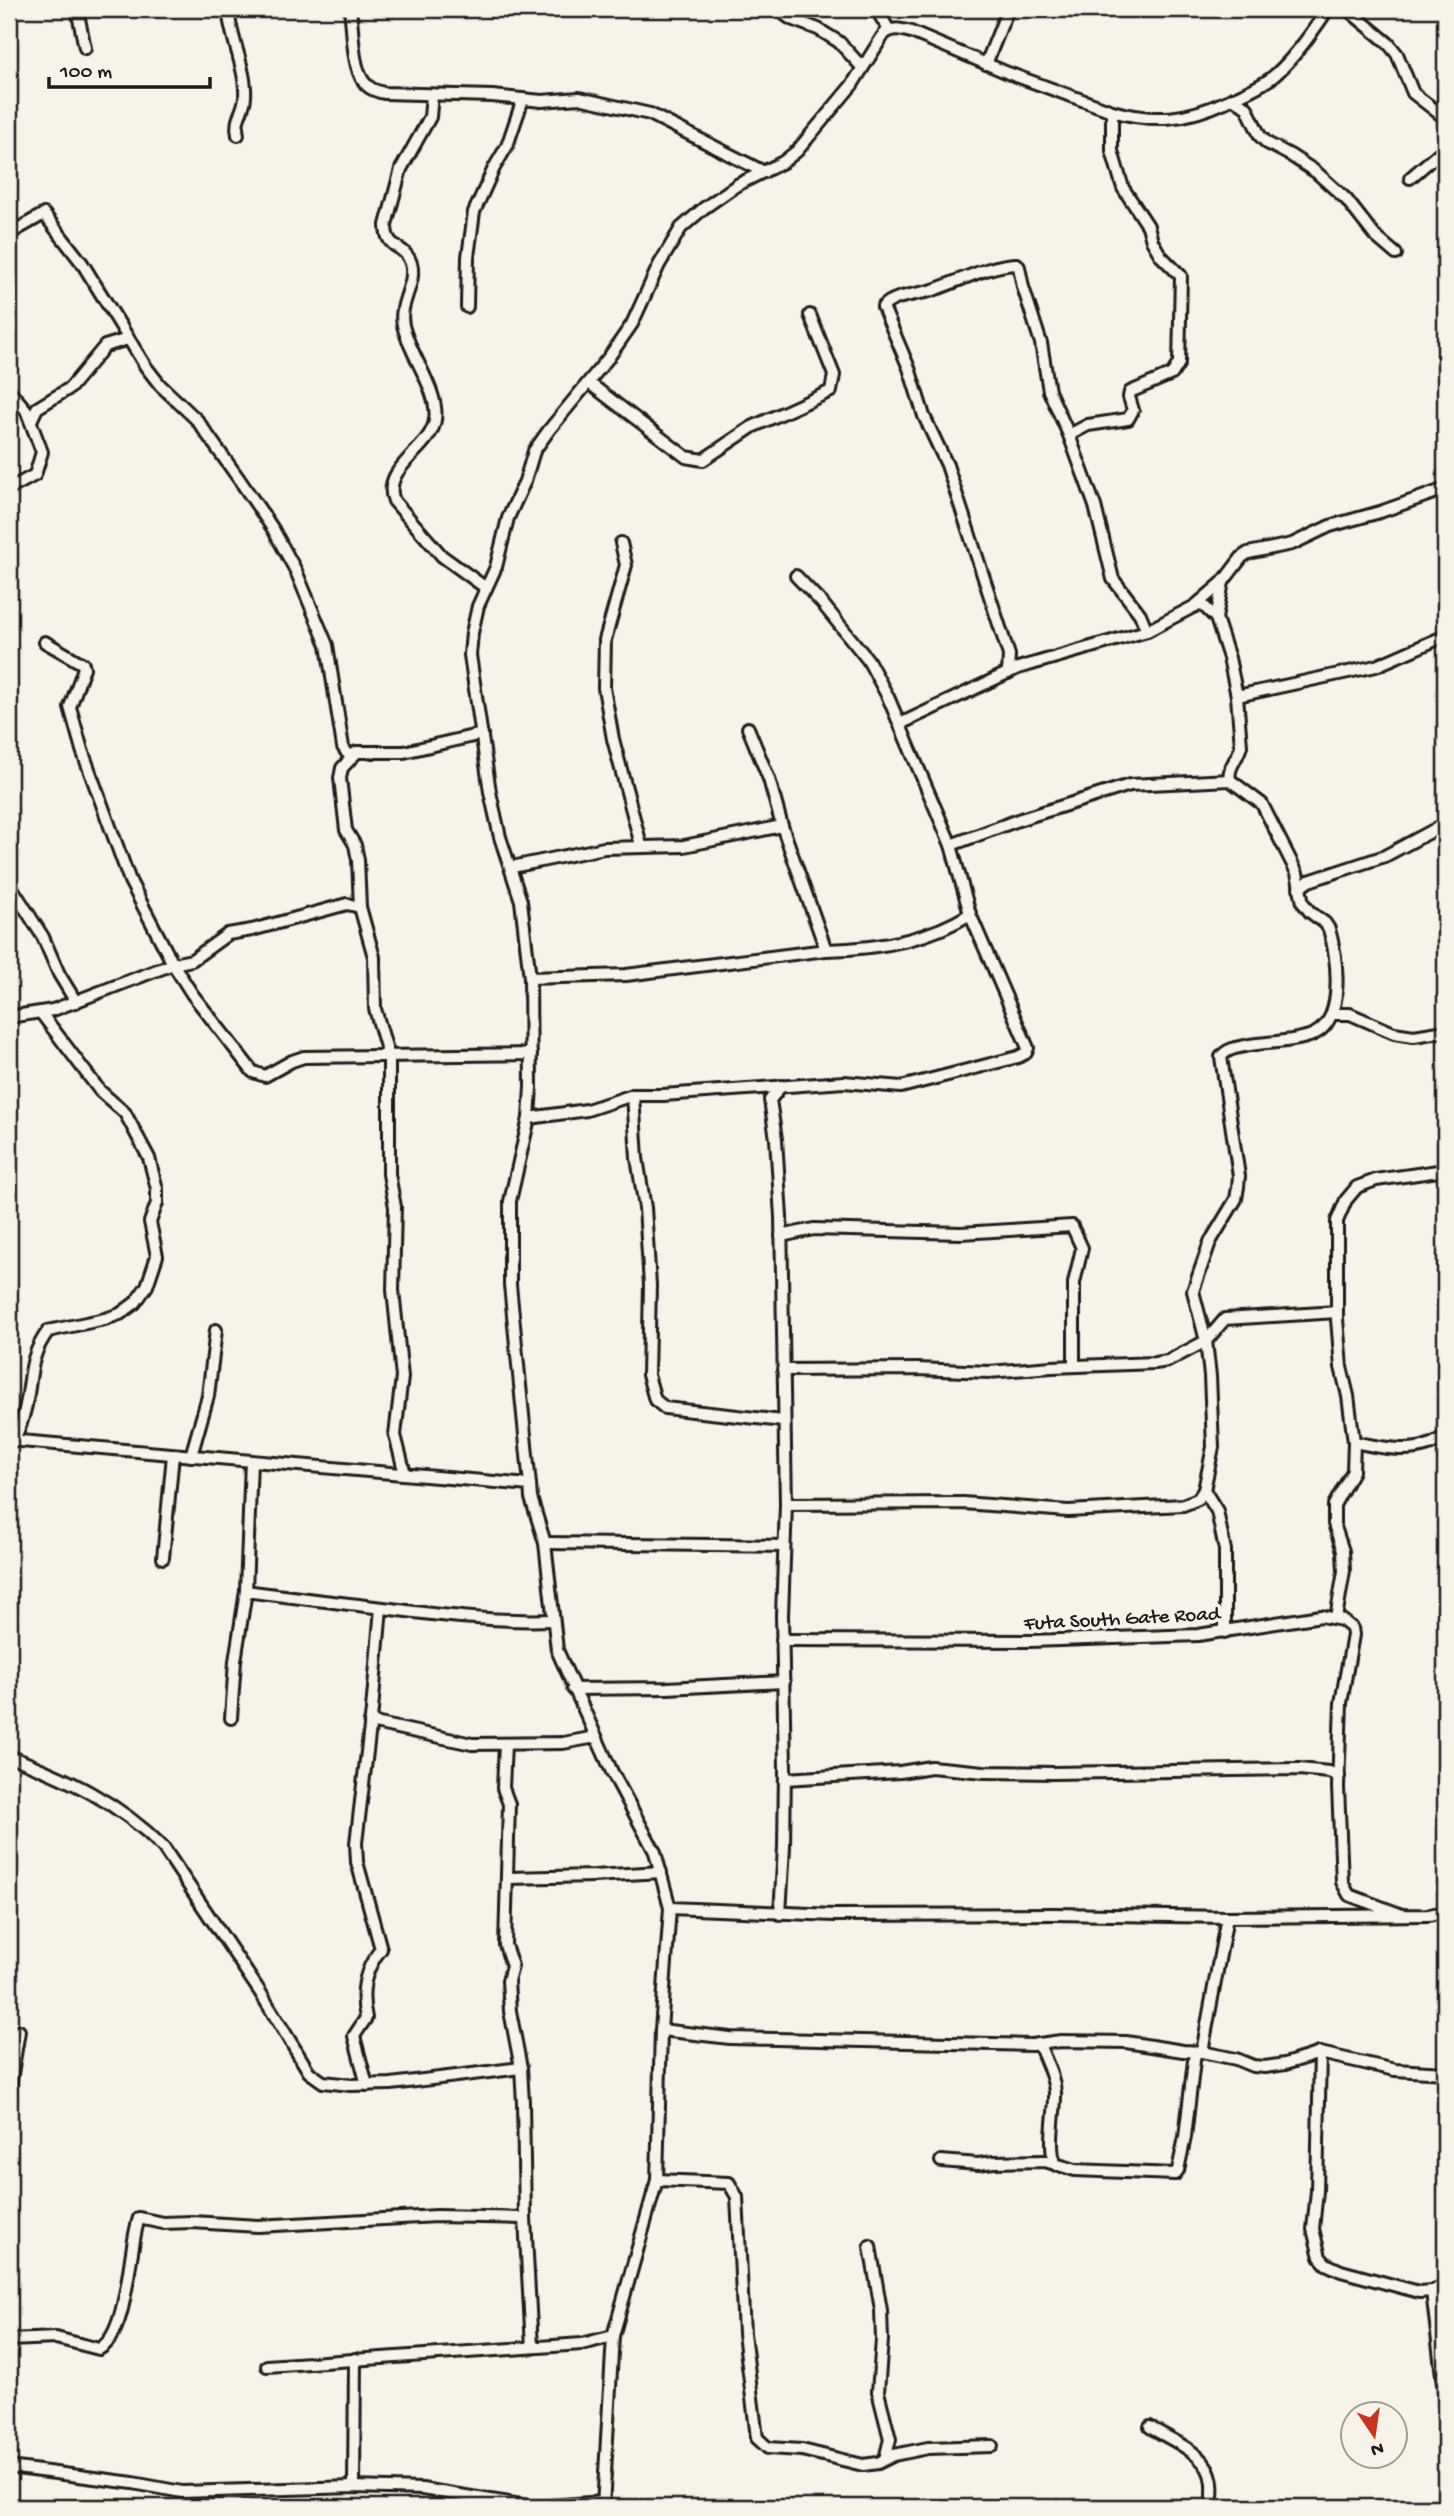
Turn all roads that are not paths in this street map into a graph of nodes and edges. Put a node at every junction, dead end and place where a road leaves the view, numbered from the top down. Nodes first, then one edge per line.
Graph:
1 (77, 9) edge
2 (228, 9) edge
3 (351, 9) edge
4 (779, 9) edge
5 (876, 9) edge
6 (1009, 9) edge
7 (1328, 9) edge
8 (1347, 9) edge
9 (890, 30) junction
10 (85, 48) dead end
11 (986, 64) junction
12 (862, 67) junction
13 (432, 95) junction
14 (1233, 98) junction
15 (523, 99) junction
16 (1112, 111) junction
17 (1445, 118) edge
18 (239, 135) dead end
19 (1445, 148) edge
20 (764, 172) junction
21 (1410, 177) dead end
22 (9, 234) edge
23 (1396, 254) dead end
24 (467, 307) dead end
25 (810, 315) dead end
26 (128, 339) junction
27 (589, 383) junction
28 (9, 390) edge
29 (47, 401) junction
30 (19, 403) junction
31 (31, 421) junction
32 (1069, 435) junction
33 (9, 489) edge
34 (1445, 489) edge
35 (621, 543) dead end
36 (796, 576) dead end
37 (1223, 582) junction
38 (486, 588) junction
39 (1195, 606) junction
40 (1216, 618) junction
41 (1147, 631) junction
42 (1445, 636) edge
43 (45, 642) dead end
44 (1008, 673) junction
45 (1237, 696) junction
46 (900, 724) junction
47 (748, 728) dead end
48 (482, 734) junction
49 (358, 752) junction
50 (1230, 780) junction
51 (1445, 824) edge
52 (782, 825) junction
53 (641, 845) junction
54 (951, 845) junction
55 (512, 867) junction
56 (9, 883) edge
57 (1300, 888) junction
58 (360, 906) junction
59 (970, 914) junction
60 (826, 950) junction
61 (173, 964) junction
62 (530, 978) junction
63 (76, 1002) junction
64 (41, 1013) junction
65 (1333, 1014) junction
66 (9, 1017) edge
67 (1445, 1031) edge
68 (531, 1054) junction
69 (389, 1057) junction
70 (781, 1086) junction
71 (754, 1088) junction
72 (633, 1095) junction
73 (771, 1100) junction
74 (529, 1118) junction
75 (1445, 1170) edge
76 (781, 1236) junction
77 (1337, 1312) junction
78 (216, 1331) dead end
79 (1206, 1340) junction
80 (1074, 1366) junction
81 (783, 1370) junction
82 (783, 1421) junction
83 (1445, 1435) edge
84 (12, 1440) edge
85 (1354, 1442) junction
86 (173, 1455) junction
87 (191, 1456) junction
88 (251, 1461) junction
89 (405, 1474) junction
90 (530, 1485) junction
91 (1204, 1490) junction
92 (786, 1504) junction
93 (545, 1543) junction
94 (784, 1546) junction
95 (163, 1558) dead end
96 (246, 1591) junction
97 (381, 1608) junction
98 (1336, 1618) junction
99 (553, 1620) junction
100 (1225, 1632) junction
101 (782, 1640) junction
102 (784, 1682) junction
103 (573, 1689) junction
104 (231, 1718) dead end
105 (370, 1722) junction
106 (596, 1737) junction
107 (505, 1744) junction
108 (9, 1756) edge
109 (1339, 1776) junction
110 (785, 1779) junction
111 (662, 1872) junction
112 (508, 1878) junction
113 (670, 1908) junction
114 (1445, 1912) edge
115 (780, 1914) junction
116 (1402, 1915) junction
117 (1227, 1917) junction
118 (661, 2030) junction
119 (19, 2031) dead end
120 (1039, 2044) junction
121 (1198, 2052) junction
122 (1320, 2053) junction
123 (521, 2067) junction
124 (1445, 2073) edge
125 (367, 2085) junction
126 (9, 2092) edge
127 (942, 2161) dead end
128 (1056, 2165) junction
129 (657, 2180) junction
130 (525, 2218) junction
131 (870, 2246) dead end
132 (1445, 2285) edge
133 (1432, 2291) junction
134 (613, 2336) junction
135 (9, 2340) edge
136 (532, 2347) junction
137 (355, 2359) junction
138 (267, 2366) dead end
139 (1445, 2401) edge
140 (1150, 2427) dead end
141 (890, 2439) junction
142 (992, 2446) dead end
143 (905, 2452) junction
144 (885, 2459) junction
145 (9, 2467) edge
146 (354, 2487) junction
147 (603, 2505) edge
148 (1211, 2507) edge

1 - 10 street
2 - 18 street
3 - 13 street
4 - 12 street
5 - 9 street
6 - 11 street
7 - 14 street
8 - 17 street
9 - 11 street
9 - 12 street
11 - 16 street
12 - 20 street
13 - 15 street
13 - 38 street
14 - 16 street
14 - 23 street
15 - 20 street
15 - 24 street
16 - 32 street
19 - 21 street
20 - 27 street
22 - 26 street
25 - 27 street
26 - 29 street
26 - 49 street
27 - 38 street
28 - 30 street
29 - 30 street
29 - 31 street
30 - 31 street
31 - 33 street
32 - 41 street
32 - 44 street
34 - 37 street
35 - 53 street
36 - 46 street
37 - 39 street
37 - 40 street
38 - 48 street
39 - 40 street
39 - 41 street
40 - 45 street
41 - 44 street
42 - 45 street
43 - 61 street
44 - 46 street
45 - 50 street
46 - 54 street
47 - 52 street
48 - 49 street
48 - 55 street
49 - 58 street
50 - 54 street
50 - 57 street
51 - 57 street
52 - 53 street
52 - 60 street
53 - 55 street
54 - 59 street
55 - 62 street
56 - 63 street
57 - 65 street
58 - 61 street
58 - 69 street
59 - 60 street
59 - 70 street
60 - 62 street
61 - 63 street
61 - 69 street
62 - 68 street
63 - 64 street
64 - 66 street
64 - 84 street
65 - 67 street
65 - 79 street
68 - 69 street
68 - 74 street
69 - 89 street
70 - 71 street
70 - 73 street
71 - 72 street
71 - 73 street
72 - 74 street
72 - 82 street
73 - 76 street
74 - 90 street
75 - 77 street
76 - 80 street
76 - 81 street
77 - 79 street
77 - 85 street
78 - 87 street
79 - 80 street
79 - 91 street
80 - 81 street
81 - 82 street
82 - 92 street
83 - 85 street
84 - 86 street
85 - 98 street
86 - 87 street
86 - 95 street
87 - 88 street
88 - 89 street
88 - 96 street
89 - 90 street
90 - 93 street
91 - 92 street
91 - 100 street
92 - 94 street
93 - 94 street
93 - 99 street
94 - 101 street
96 - 97 street
96 - 104 street
97 - 99 street
97 - 105 street
98 - 100 street, Futa South Gate Road
98 - 109 street
99 - 103 street
100 - 101 street, Futa South Gate Road
101 - 102 street
102 - 103 street
102 - 110 street
103 - 106 street
105 - 107 street
105 - 125 street
106 - 107 street
106 - 111 street
107 - 112 street
108 - 125 street
109 - 110 street
109 - 116 street
110 - 115 street
111 - 112 street
111 - 113 street
112 - 123 street
113 - 115 street
113 - 118 street
114 - 116 street
115 - 117 street
116 - 117 street
117 - 121 street
118 - 120 street
118 - 129 street
119 - 126 street
120 - 121 street
120 - 128 street
121 - 122 street
121 - 128 street
122 - 124 street
122 - 133 street
123 - 125 street
123 - 130 street
127 - 128 street
129 - 134 street
129 - 144 street
130 - 135 street
130 - 136 street
131 - 141 street
132 - 133 street
133 - 139 street
134 - 136 street
134 - 147 street
136 - 137 street
137 - 138 street
137 - 146 street
140 - 148 street
141 - 143 street
141 - 144 street
142 - 143 street
143 - 144 street
145 - 146 street
146 - 147 street

